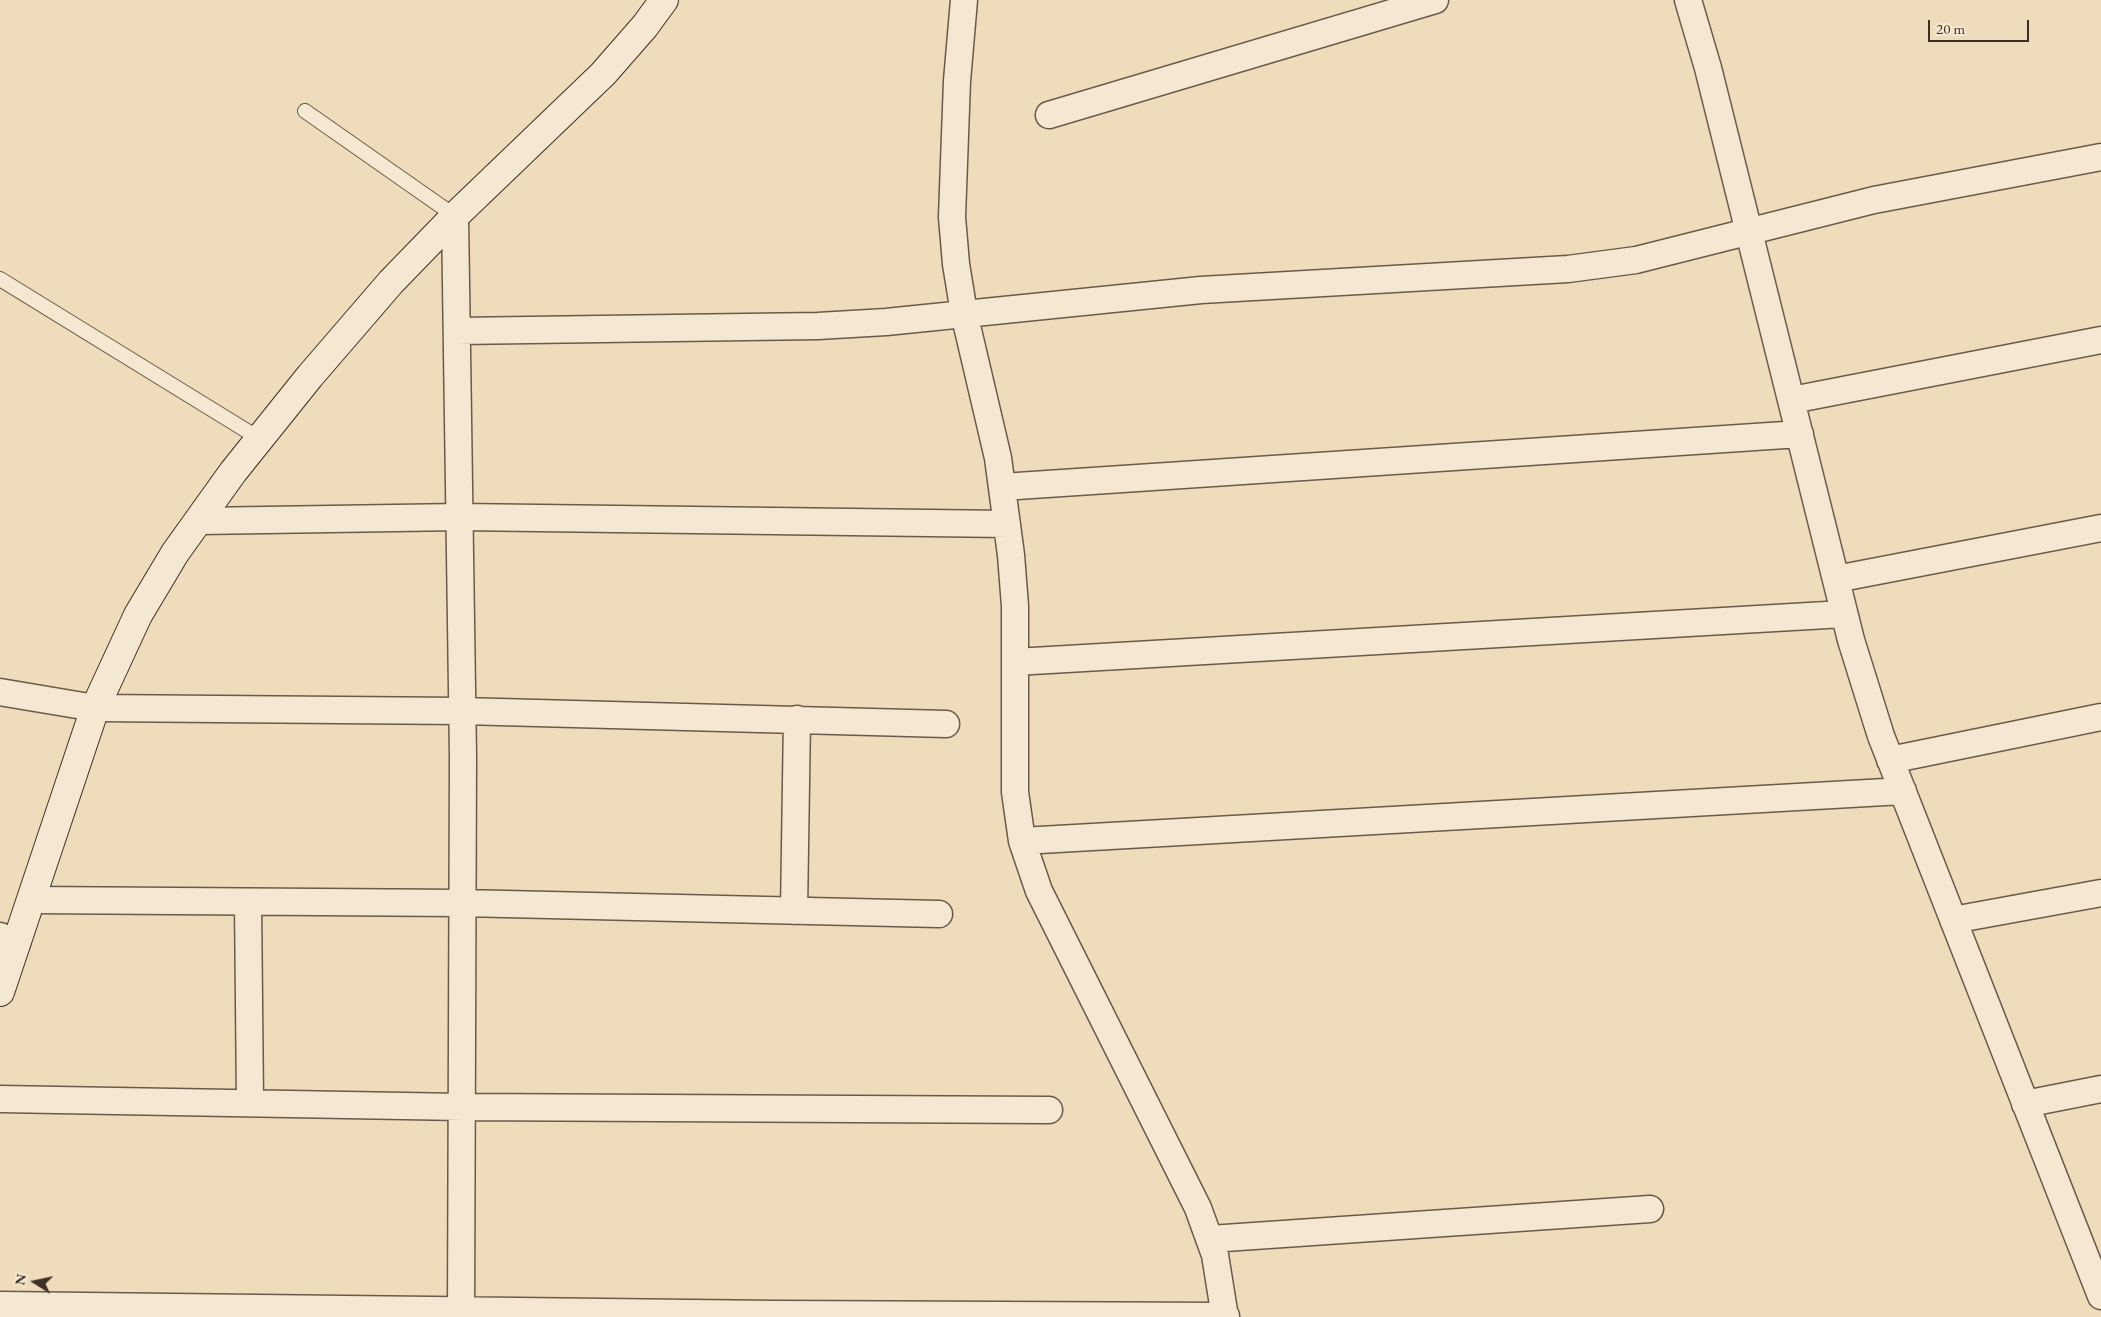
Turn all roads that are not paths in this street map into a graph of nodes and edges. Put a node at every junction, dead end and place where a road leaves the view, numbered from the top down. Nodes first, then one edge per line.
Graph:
1 (664, 0) edge
2 (964, 0) edge
3 (1435, 0) edge
4 (1688, 0) edge
5 (1367, 10) edge
6 (305, 111) dead end
7 (1049, 115) dead end
8 (2101, 157) edge
9 (455, 216) junction
10 (1749, 232) junction
11 (0, 280) edge
12 (964, 313) junction
13 (457, 332) junction
14 (2101, 340) edge
15 (1792, 400) junction
16 (1800, 434) junction
17 (260, 439) junction
18 (1002, 487) junction
19 (460, 517) junction
20 (200, 521) junction
21 (1007, 524) junction
22 (2101, 528) edge
23 (1836, 579) junction
24 (1844, 614) junction
25 (1015, 662) junction
26 (0, 692) edge
27 (95, 708) junction
28 (462, 710) junction
29 (2101, 717) edge
30 (797, 719) junction
31 (946, 724) dead end
32 (1890, 760) junction
33 (1902, 791) junction
34 (1022, 841) junction
35 (2101, 893) edge
36 (31, 900) junction
37 (248, 902) junction
38 (462, 903) junction
39 (794, 911) junction
40 (939, 914) dead end
41 (1952, 920) junction
42 (8, 940) edge
43 (0, 992) edge
44 (2101, 1089) edge
45 (0, 1099) edge
46 (250, 1103) junction
47 (2025, 1104) junction
48 (462, 1107) junction
49 (1049, 1110) dead end
50 (1650, 1209) dead end
51 (1210, 1239) junction
52 (2101, 1296) edge
53 (0, 1305) edge
54 (223, 1312) edge
55 (460, 1314) edge
56 (776, 1316) edge
57 (1226, 1317) edge

1 - 9 street
2 - 12 street
3 - 5 street
4 - 10 street
5 - 7 street
6 - 9 lane
8 - 10 street
9 - 13 street
9 - 17 street
10 - 12 street
10 - 15 street
11 - 17 lane
12 - 13 street
12 - 18 street
13 - 19 street
14 - 15 street
15 - 16 street
16 - 18 street
16 - 23 street
17 - 20 street
18 - 21 street
19 - 20 street
19 - 21 street
19 - 28 street
20 - 27 street
21 - 25 street
22 - 23 street
23 - 24 street
24 - 25 street
24 - 32 street
25 - 34 street
26 - 27 street
27 - 28 street
27 - 36 street
28 - 30 street
28 - 38 street
29 - 32 street
30 - 31 street
30 - 39 street
32 - 33 street
33 - 34 street
33 - 41 street
34 - 51 street
35 - 41 street
36 - 37 street
36 - 42 street
37 - 38 street
37 - 46 street
38 - 39 street
38 - 48 street
39 - 40 street
41 - 47 street
42 - 43 street
44 - 47 street
45 - 46 street
46 - 48 street
47 - 52 street
48 - 49 street
48 - 55 street
50 - 51 street
51 - 57 street
53 - 54 street
54 - 55 street
55 - 56 street
56 - 57 street

